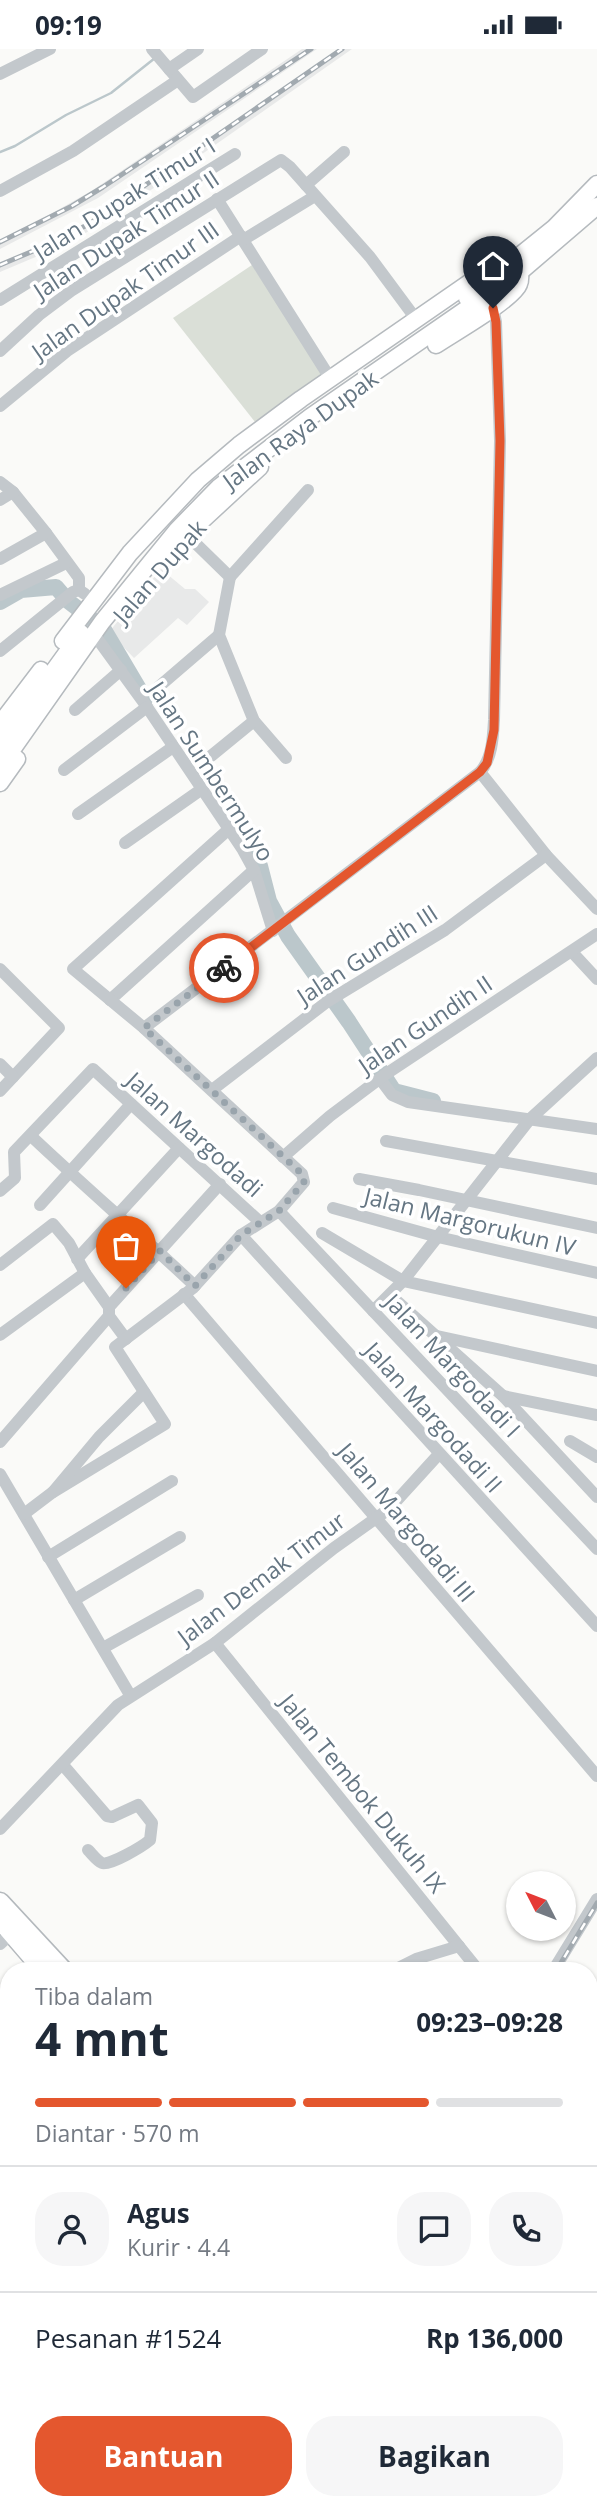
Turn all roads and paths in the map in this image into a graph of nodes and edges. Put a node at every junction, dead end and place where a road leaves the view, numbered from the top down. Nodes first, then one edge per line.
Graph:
1 (50, 49) edge
2 (170, 49) edge
3 (198, 49) edge
4 (262, 49) edge
5 (155, 53) edge
6 (169, 69) junction
7 (0, 74) edge
8 (178, 80) junction
9 (344, 152) dead end
10 (235, 153) dead end
11 (597, 184) edge
12 (306, 185) junction
13 (0, 191) edge
14 (315, 197) junction
15 (217, 199) junction
16 (597, 206) edge
17 (242, 238) junction
18 (521, 264) junction
19 (0, 300) edge
20 (493, 308) junction
21 (416, 319) junction
22 (0, 351) edge
23 (388, 370) junction
24 (330, 378) junction
25 (0, 406) edge
26 (270, 453) junction
27 (0, 482) edge
28 (308, 490) dead end
29 (13, 492) junction
30 (0, 500) edge
31 (47, 533) junction
32 (187, 535) junction
33 (157, 539) junction
34 (0, 559) edge
35 (66, 562) junction
36 (230, 577) junction
37 (76, 591) junction
38 (0, 596) edge
39 (95, 622) junction
40 (219, 635) junction
41 (0, 651) edge
42 (121, 670) junction
43 (155, 690) dead end
44 (147, 707) junction
45 (75, 710) dead end
46 (254, 721) junction
47 (0, 724) edge
48 (0, 745) edge
49 (173, 747) junction
50 (211, 756) dead end
51 (286, 758) dead end
52 (0, 767) edge
53 (64, 770) dead end
54 (480, 772) junction
55 (0, 783) edge
56 (202, 789) junction
57 (78, 814) dead end
58 (229, 829) junction
59 (125, 843) dead end
60 (546, 855) junction
61 (254, 870) junction
62 (597, 909) edge
63 (279, 927) junction
64 (597, 934) edge
65 (572, 952) junction
66 (0, 969) edge
67 (597, 979) edge
68 (110, 1000) junction
69 (144, 1028) junction
70 (597, 1058) edge
71 (0, 1064) edge
72 (13, 1077) junction
73 (382, 1077) junction
74 (212, 1090) junction
75 (0, 1091) edge
76 (131, 1104) junction
77 (532, 1117) junction
78 (597, 1129) edge
79 (31, 1136) junction
80 (386, 1141) dead end
81 (179, 1148) junction
82 (283, 1157) junction
83 (499, 1161) junction
84 (69, 1172) junction
85 (359, 1179) dead end
86 (597, 1179) edge
87 (220, 1184) junction
88 (0, 1191) edge
89 (464, 1201) junction
90 (40, 1205) dead end
91 (333, 1208) dead end
92 (279, 1211) junction
93 (117, 1214) junction
94 (260, 1222) junction
95 (597, 1228) edge
96 (322, 1233) dead end
97 (241, 1235) junction
98 (438, 1237) junction
99 (160, 1251) junction
100 (77, 1259) junction
101 (0, 1265) edge
102 (85, 1273) junction
103 (597, 1273) edge
104 (403, 1282) junction
105 (195, 1286) junction
106 (184, 1294) junction
107 (390, 1295) junction
108 (373, 1311) junction
109 (109, 1312) junction
110 (597, 1323) edge
111 (0, 1335) edge
112 (436, 1336) junction
113 (126, 1339) junction
114 (597, 1371) edge
115 (144, 1392) junction
116 (503, 1396) junction
117 (597, 1415) edge
118 (570, 1441) dead end
119 (0, 1442) edge
120 (439, 1454) junction
121 (597, 1457) edge
122 (0, 1474) edge
123 (172, 1481) dead end
124 (53, 1493) junction
125 (597, 1497) edge
126 (24, 1514) junction
127 (376, 1518) junction
128 (180, 1537) dead end
129 (597, 1549) edge
130 (48, 1557) junction
131 (198, 1595) dead end
132 (74, 1600) junction
133 (597, 1626) edge
134 (215, 1643) junction
135 (103, 1649) junction
136 (130, 1695) junction
137 (64, 1765) junction
138 (597, 1776) edge
139 (0, 1829) edge
140 (88, 1850) dead end
141 (597, 1899) edge
142 (0, 1902) edge
143 (4, 1933) edge
144 (459, 1947) junction
145 (35, 1962) edge
146 (56, 1962) edge
147 (410, 1962) edge
148 (472, 1962) edge
149 (558, 1962) edge

1 - 7 street
2 - 5 street
3 - 6 street
4 - 8 street
5 - 6 street
6 - 8 street
8 - 13 street
9 - 12 street
10 - 19 street, Jalan Dupak Timur I
11 - 18 main road, Jalan Raya Dupak
12 - 14 street
12 - 15 street, Jalan Dupak Timur II
14 - 17 street, Jalan Dupak Timur III
14 - 21 street
15 - 17 street
15 - 22 street, Jalan Dupak Timur II
16 - 18 main road, Jalan Raya Dupak
17 - 24 street
17 - 25 street, Jalan Dupak Timur III
18 - 20 main road
18 - 21 main road, Jalan Dupak
18 - 23 main road, Jalan Raya Dupak
18 - 33 main road, Jalan Raya Dupak
20 - 23 main road
20 - 54 street
21 - 24 main road, Jalan Dupak
23 - 26 main road, Jalan Raya Dupak
24 - 33 main road, Jalan Dupak
26 - 32 main road, Jalan Dupak
26 - 33 main road, Jalan Raya Dupak
27 - 29 street
28 - 36 street
29 - 30 street
29 - 31 street
31 - 34 street
31 - 35 street
32 - 36 street
32 - 39 main road, Jalan Dupak
33 - 39 main road, Jalan Raya Dupak
33 - 39 main road, Jalan Dupak
35 - 37 street
35 - 38 street
36 - 40 street
37 - 39 street, Jalan Sumbermulyo
37 - 41 street
39 - 42 street, Jalan Sumbermulyo
39 - 47 main road, Jalan Dupak
39 - 48 main road, Jalan Raya Dupak
39 - 52 main road, Jalan Raya Dupak
39 - 55 main road, Jalan Dupak
40 - 43 street
40 - 46 street
42 - 44 street, Jalan Sumbermulyo
42 - 45 street
44 - 49 street, Jalan Sumbermulyo
44 - 53 street
46 - 50 street
46 - 51 street
49 - 56 street, Jalan Sumbermulyo
49 - 57 street
54 - 60 street
54 - 63 street
56 - 58 street, Jalan Sumbermulyo
56 - 59 street
58 - 61 street, Jalan Sumbermulyo
58 - 68 street
60 - 62 street
60 - 74 street, Jalan Gundih III
61 - 63 street, Jalan Sumbermulyo
61 - 68 street
63 - 69 street
64 - 65 street, Jalan Gundih II
65 - 67 street
65 - 73 street, Jalan Gundih II
66 - 72 street
68 - 69 street
69 - 74 street
70 - 77 street
71 - 72 street
72 - 75 street
73 - 77 street
73 - 82 street, Jalan Gundih II
74 - 82 street
76 - 79 street, Jalan Margodadi
76 - 81 street, Jalan Margodadi
76 - 84 street
77 - 78 street
77 - 83 street
79 - 84 street
79 - 88 street
80 - 83 street
81 - 87 street, Jalan Margodadi
81 - 93 street
82 - 92 street
83 - 86 street
83 - 89 street
84 - 90 street
84 - 93 street
85 - 89 street
87 - 94 street, Jalan Margodadi
87 - 99 street
89 - 95 street
89 - 98 street
91 - 98 street, Jalan Margorukun IV
92 - 94 street
92 - 108 street, Jalan Margodadi I
93 - 99 street
93 - 100 street
94 - 97 street
96 - 104 street
97 - 105 street
97 - 120 street, Jalan Margodadi II
98 - 103 street, Jalan Margorukun IV
98 - 104 street
99 - 105 street
99 - 109 street
100 - 101 street
100 - 102 street
102 - 109 street
102 - 111 street
104 - 107 street
104 - 110 street
105 - 106 street
106 - 113 street
106 - 127 street, Jalan Margodadi III
107 - 108 street
107 - 112 street
108 - 129 street, Jalan Margodadi I
109 - 113 street
109 - 119 street
112 - 114 street
112 - 116 street
113 - 115 street
115 - 124 street
115 - 124 street
116 - 117 street
116 - 125 street
118 - 121 street
120 - 127 street, Jalan Demak Timur
120 - 133 street, Jalan Margodadi II
122 - 126 street
123 - 130 street
124 - 126 street
126 - 130 street
127 - 134 street, Jalan Demak Timur
127 - 138 street, Jalan Margodadi III
128 - 132 street
130 - 132 street
131 - 135 street
132 - 135 street
134 - 136 street, Jalan Demak Timur
134 - 144 street, Jalan Tembok Dukuh IX
135 - 136 street
136 - 137 street, Jalan Demak Timur
137 - 139 street, Jalan Demak Timur
137 - 140 street
141 - 149 street
142 - 146 highway
143 - 145 highway
144 - 147 street
144 - 148 street, Jalan Tembok Dukuh IX

